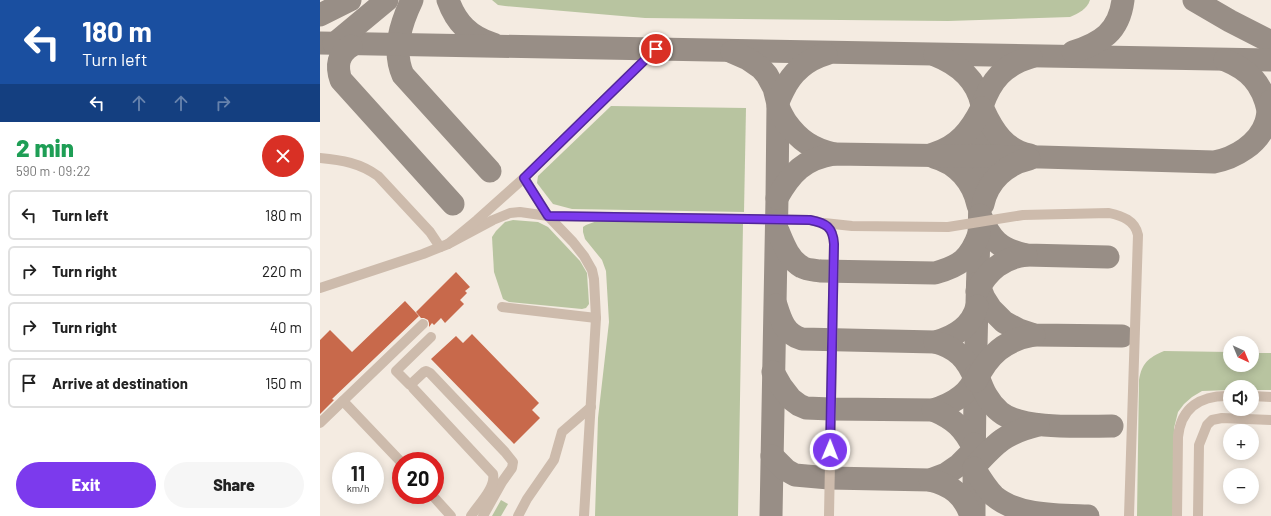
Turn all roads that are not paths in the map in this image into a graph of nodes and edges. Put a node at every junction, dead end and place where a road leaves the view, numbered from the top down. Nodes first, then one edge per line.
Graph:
1 (656, 49) dead end
2 (320, 158) edge
3 (524, 178) junction
4 (548, 216) junction
5 (824, 223) junction
6 (444, 245) junction
7 (320, 288) edge
8 (502, 307) dead end
9 (596, 318) junction
10 (423, 324) dead end
11 (430, 337) dead end
12 (385, 360) junction
13 (396, 371) junction
14 (412, 386) junction
15 (1223, 396) edge
16 (1259, 396) edge
17 (1271, 397) edge
18 (343, 401) junction
19 (591, 407) junction
20 (1271, 420) edge
21 (320, 423) edge
22 (392, 453) edge
23 (440, 504) edge
24 (451, 516) edge
25 (471, 516) edge
26 (484, 516) edge
27 (518, 516) edge
28 (584, 516) edge
29 (829, 516) edge
30 (1129, 516) edge
31 (1176, 516) edge
32 (1198, 516) edge

1 - 3 street
2 - 6 street
3 - 4 street
3 - 6 street
4 - 5 street
4 - 6 street
4 - 9 street
5 - 29 street
5 - 30 street
6 - 7 street
8 - 9 street
9 - 19 street
10 - 12 street
11 - 13 street
12 - 13 street
12 - 18 street
13 - 14 street
14 - 25 street
14 - 26 street
15 - 31 street
16 - 17 street
18 - 21 street
18 - 22 street
19 - 27 street
19 - 28 street
20 - 32 street
23 - 24 street

